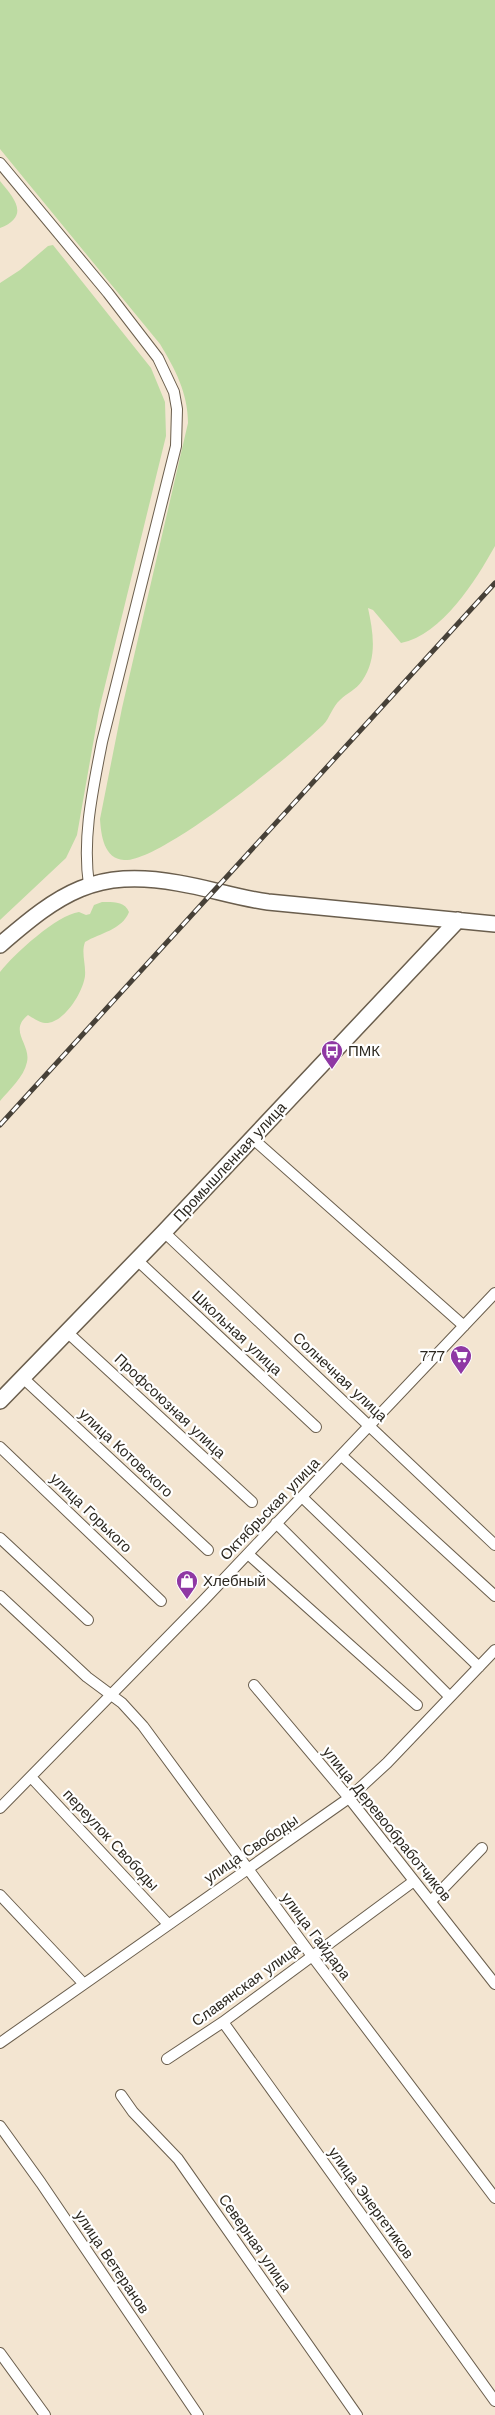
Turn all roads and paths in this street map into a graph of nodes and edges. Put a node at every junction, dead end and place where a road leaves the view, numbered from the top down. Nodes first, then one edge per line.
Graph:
1 (0, 163) edge
2 (89, 885) junction
3 (458, 920) junction
4 (495, 924) edge
5 (0, 945) edge
6 (252, 1138) junction
7 (164, 1232) junction
8 (137, 1260) junction
9 (495, 1293) edge
10 (464, 1326) junction
11 (67, 1332) junction
12 (23, 1378) junction
13 (0, 1401) edge
14 (370, 1425) junction
15 (316, 1427) dead end
16 (0, 1447) edge
17 (342, 1456) junction
18 (302, 1496) junction
19 (252, 1502) dead end
20 (276, 1523) junction
21 (0, 1538) edge
22 (495, 1545) edge
23 (208, 1550) dead end
24 (248, 1554) junction
25 (0, 1596) edge
26 (495, 1596) edge
27 (161, 1601) dead end
28 (88, 1620) dead end
29 (495, 1650) edge
30 (478, 1667) junction
31 (254, 1685) dead end
32 (111, 1695) junction
33 (450, 1697) junction
34 (417, 1705) dead end
35 (31, 1776) junction
36 (349, 1798) junction
37 (0, 1808) edge
38 (482, 1848) dead end
39 (247, 1868) junction
40 (414, 1880) junction
41 (0, 1895) edge
42 (431, 1901) junction
43 (168, 1924) junction
44 (312, 1956) junction
45 (84, 1984) junction
46 (495, 1984) edge
47 (223, 2022) junction
48 (0, 2043) edge
49 (167, 2059) dead end
50 (121, 2095) dead end
51 (0, 2126) edge
52 (495, 2198) edge
53 (0, 2353) edge
54 (495, 2401) edge
55 (45, 2415) edge
56 (198, 2415) edge
57 (357, 2415) edge

1 - 2 street
2 - 3 street
2 - 5 street
3 - 4 street
3 - 6 street, Промышленная улица
6 - 7 street, Промышленная улица
6 - 10 street
7 - 8 street, Промышленная улица
7 - 14 street, Солнечная улица
8 - 11 street, Промышленная улица
8 - 15 street, Школьная улица
9 - 10 street, Октябрьская улица
10 - 14 street, Октябрьская улица
11 - 12 street, Промышленная улица
11 - 19 street, Профсоюзная улица
12 - 13 street, Промышленная улица
12 - 23 street, улица Котовского
14 - 17 street, Октябрьская улица
14 - 22 street, Солнечная улица
16 - 27 street, улица Горького
17 - 18 street, Октябрьская улица
17 - 26 street
18 - 20 street, Октябрьская улица
18 - 30 street
20 - 24 street, Октябрьская улица
20 - 33 street
21 - 28 street
24 - 32 street, Октябрьская улица
24 - 34 street
25 - 32 street, улица Гайдара
29 - 30 street, улица Свободы
30 - 33 street, улица Свободы
31 - 36 street, улица Деревообработчиков
32 - 35 street, Октябрьская улица
32 - 39 street, улица Гайдара
33 - 36 street, улица Свободы
35 - 37 street, Октябрьская улица
35 - 43 street, переулок Свободы
36 - 39 street, улица Свободы
36 - 40 street, улица Деревообработчиков
38 - 42 street
39 - 43 street, улица Свободы
39 - 44 street, улица Гайдара
40 - 42 street, улица Деревообработчиков
40 - 44 street, Славянская улица
41 - 45 street
42 - 46 street, улица Деревообработчиков
43 - 45 street, улица Свободы
44 - 47 street, Славянская улица
44 - 52 street, улица Гайдара
45 - 48 street, улица Свободы
47 - 49 street, Славянская улица
47 - 54 street, улица Энергетиков
50 - 57 street, Северная улица
51 - 56 street, улица Ветеранов
53 - 55 street

